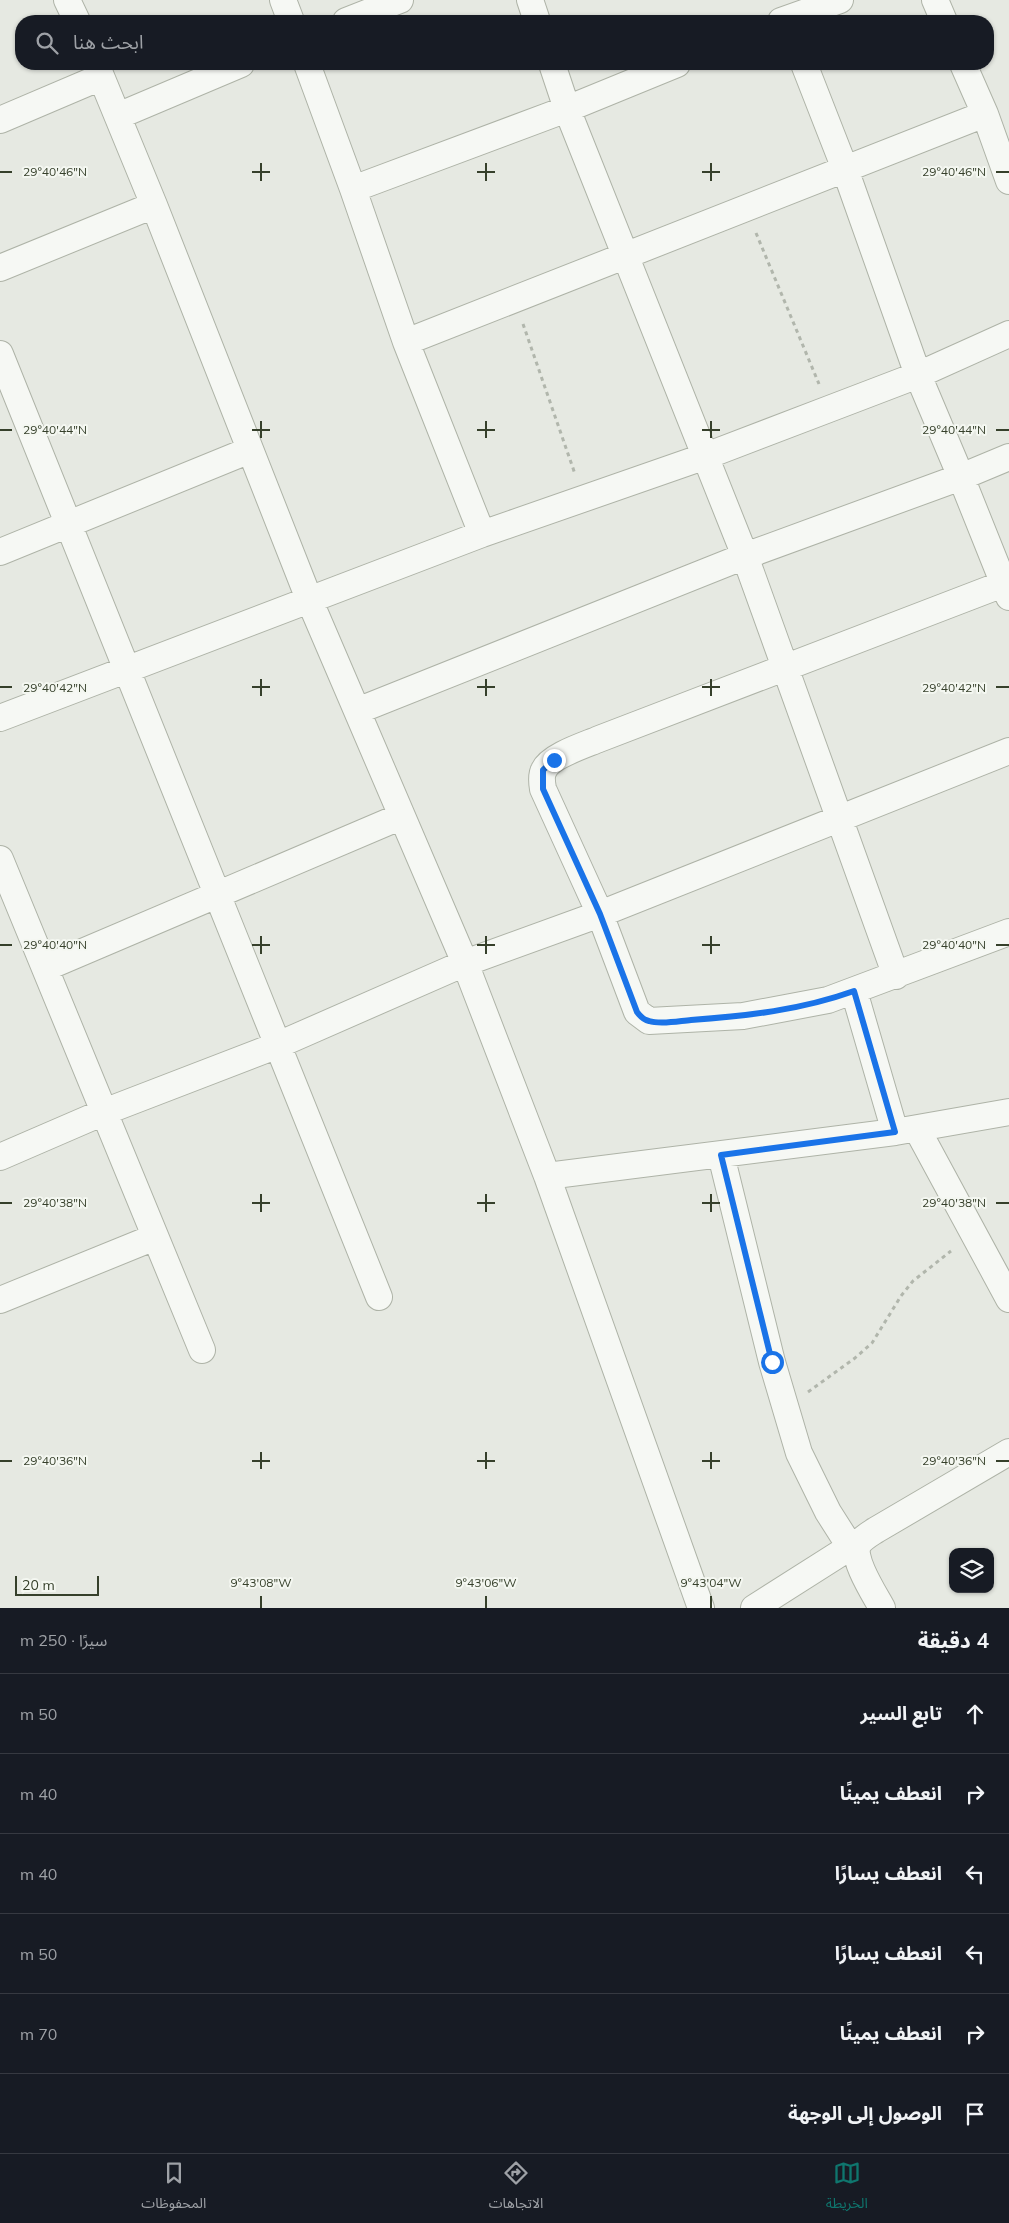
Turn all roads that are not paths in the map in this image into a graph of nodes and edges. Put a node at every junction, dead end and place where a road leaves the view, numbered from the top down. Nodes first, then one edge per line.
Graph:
1 (67, 0) edge
2 (283, 0) edge
3 (400, 0) edge
4 (530, 0) edge
5 (840, 0) edge
6 (935, 0) edge
7 (74, 15) edge
8 (289, 15) edge
9 (361, 15) edge
10 (535, 15) edge
11 (784, 15) edge
12 (941, 15) edge
13 (98, 70) edge
14 (227, 70) edge
15 (309, 70) edge
16 (554, 70) edge
17 (662, 70) edge
18 (806, 70) edge
19 (966, 70) edge
20 (567, 109) junction
21 (985, 114) junction
22 (118, 116) junction
23 (0, 120) edge
24 (846, 169) junction
25 (1009, 181) edge
26 (353, 189) junction
27 (154, 205) junction
28 (627, 256) junction
29 (0, 268) edge
30 (1009, 334) edge
31 (406, 342) junction
32 (0, 354) edge
33 (918, 375) junction
34 (250, 450) junction
35 (706, 456) junction
36 (1009, 457) edge
37 (961, 477) junction
38 (68, 524) junction
39 (482, 534) junction
40 (0, 552) edge
41 (745, 556) junction
42 (1006, 591) edge
43 (309, 599) junction
44 (784, 667) junction
45 (126, 670) junction
46 (357, 711) junction
47 (0, 718) edge
48 (1009, 751) edge
49 (402, 816) junction
50 (841, 820) junction
51 (0, 859) edge
52 (218, 895) junction
53 (600, 914) junction
54 (1009, 932) edge
55 (465, 963) junction
56 (45, 968) junction
57 (896, 976) junction
58 (854, 991) junction
59 (278, 1045) junction
60 (104, 1112) junction
61 (1009, 1112) edge
62 (906, 1131) junction
63 (721, 1155) junction
64 (0, 1156) edge
65 (546, 1176) junction
66 (155, 1237) junction
67 (379, 1297) dead end
68 (1009, 1299) edge
69 (0, 1300) edge
70 (202, 1350) dead end
71 (1009, 1452) edge
72 (853, 1552) junction
73 (701, 1608) edge
74 (754, 1608) edge
75 (882, 1608) edge

1 - 7 street
2 - 8 street
3 - 9 street
4 - 10 street
5 - 11 street
6 - 12 street
13 - 22 street
13 - 23 street
14 - 22 street
15 - 26 street
16 - 20 street
17 - 20 street
18 - 24 street
19 - 21 street
20 - 26 street
20 - 28 street
21 - 24 street
21 - 25 street
22 - 27 street
24 - 28 street
24 - 33 street
26 - 31 street
27 - 29 street
27 - 34 street
28 - 31 street
28 - 35 street
30 - 33 street
31 - 39 street
32 - 38 street
33 - 35 street
33 - 37 street
34 - 38 street
34 - 43 street
35 - 39 street
35 - 41 street
36 - 37 street
37 - 41 street
37 - 42 street
38 - 40 street
38 - 45 street
39 - 43 street
41 - 44 street
41 - 46 street
42 - 44 street
43 - 45 street
43 - 46 street
44 - 50 street
44 - 53 street
45 - 47 street
45 - 52 street
46 - 49 street
48 - 50 street
49 - 52 street
49 - 55 street
50 - 53 street
50 - 57 street
51 - 56 street
52 - 56 street
52 - 59 street
53 - 55 street
53 - 58 street
54 - 57 street
55 - 59 street
55 - 65 street
56 - 60 street
57 - 58 street
58 - 62 street
59 - 60 street
59 - 67 street
60 - 64 street
60 - 66 street
61 - 62 street
62 - 63 street
62 - 68 street
63 - 65 street
63 - 72 street
65 - 73 street
66 - 69 street
66 - 70 street
71 - 72 street
72 - 74 street
72 - 75 street

